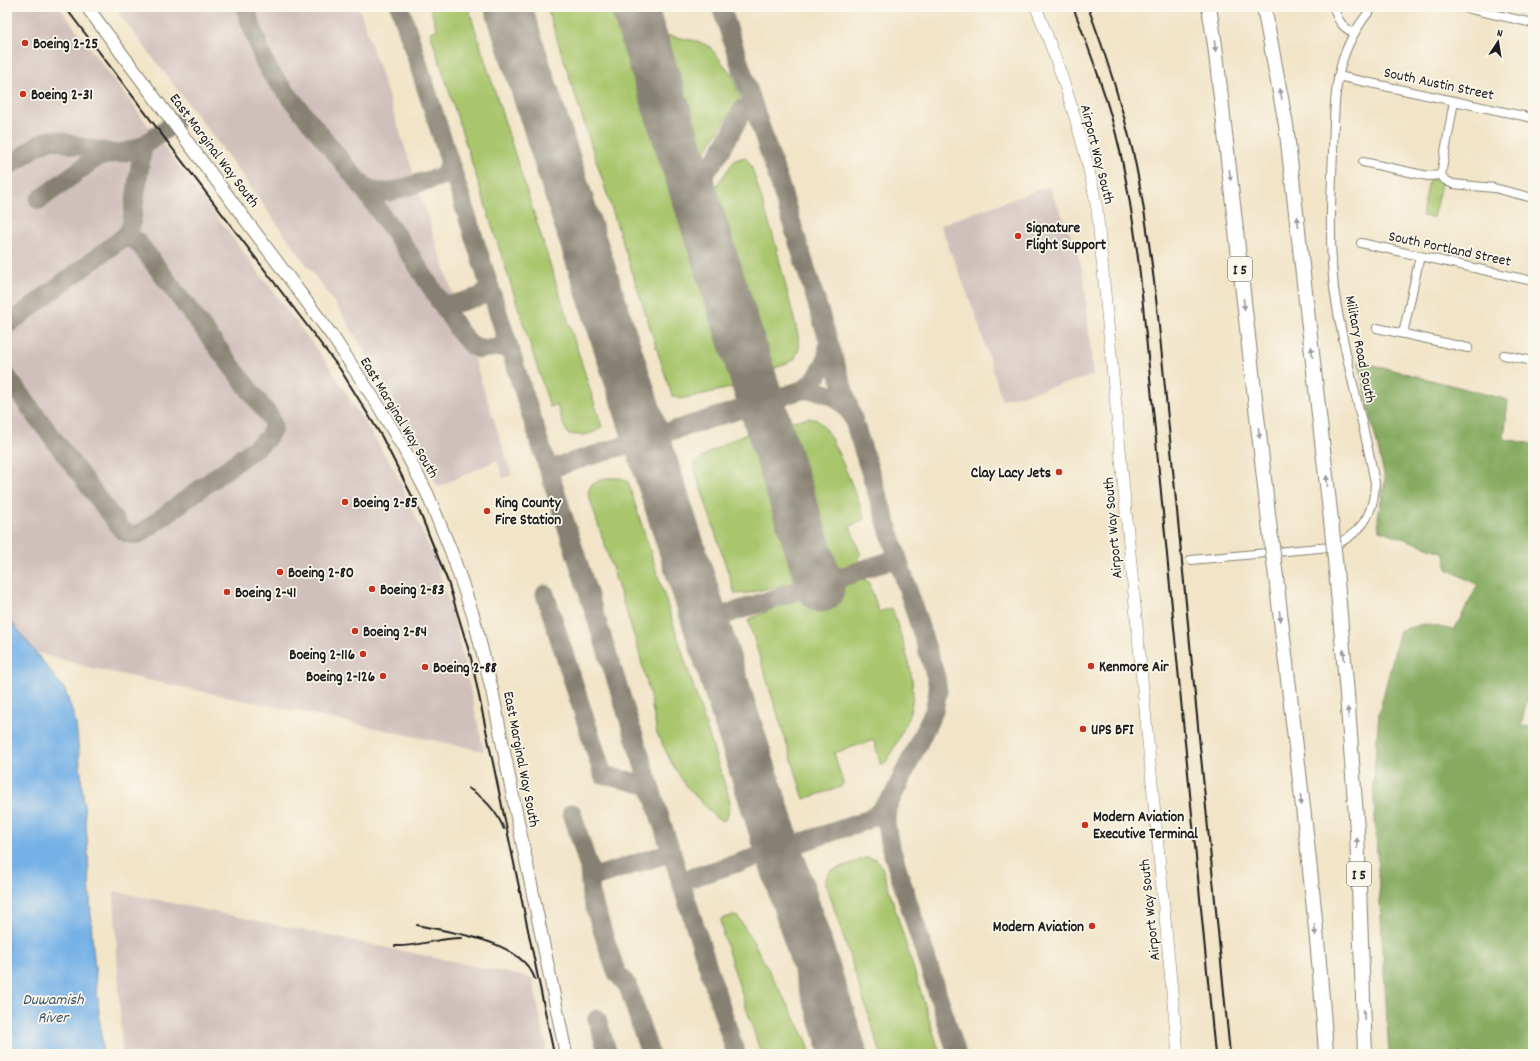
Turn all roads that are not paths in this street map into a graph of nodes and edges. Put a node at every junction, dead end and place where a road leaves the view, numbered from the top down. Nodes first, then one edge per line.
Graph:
1 (87, 7) edge
2 (1036, 7) edge
3 (1209, 7) edge
4 (1264, 7) edge
5 (1334, 7) edge
6 (1373, 7) edge
7 (1462, 7) edge
8 (1533, 23) edge
9 (1354, 33) junction
10 (1338, 76) junction
11 (1454, 100) junction
12 (1533, 118) edge
13 (1363, 162) dead end
14 (1441, 175) junction
15 (1533, 198) edge
16 (1361, 243) dead end
17 (1420, 256) junction
18 (1533, 281) edge
19 (1376, 328) dead end
20 (1403, 334) junction
21 (1468, 348) dead end
22 (1504, 355) dead end
23 (1533, 361) edge
24 (1191, 560) dead end
25 (566, 1054) edge
26 (1178, 1054) edge
27 (1326, 1054) edge
28 (1365, 1054) edge

1 - 25 main road, East Marginal Way South
2 - 26 main road, Airport Way South
3 -> 27 highway, I 5, bridge
28 -> 4 highway, I 5, bridge
5 - 9 street
6 - 9 street, Military Road South
7 - 8 street
9 - 10 street, Military Road South
10 - 11 street, South Austin Street
10 - 24 street, Military Road South
11 - 12 street, South Austin Street
11 - 14 street
13 - 14 street
14 - 15 street
16 - 17 street, South Portland Street
17 - 18 street, South Portland Street
17 - 20 street
19 - 20 street
20 - 21 street
22 - 23 street

